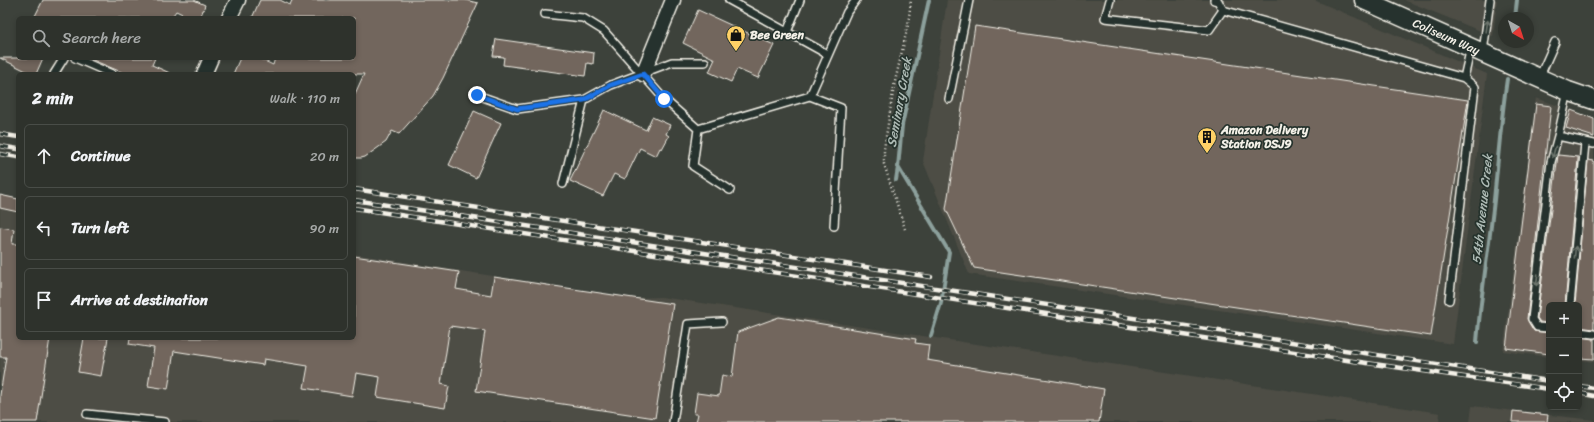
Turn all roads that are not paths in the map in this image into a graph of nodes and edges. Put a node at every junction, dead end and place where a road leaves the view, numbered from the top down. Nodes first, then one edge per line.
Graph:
1 (238, 0) edge
2 (673, 0) edge
3 (729, 0) edge
4 (800, 0) edge
5 (856, 0) edge
6 (969, 0) edge
7 (1110, 0) edge
8 (1214, 0) edge
9 (1364, 0) edge
10 (1490, 0) edge
11 (1223, 10) junction
12 (546, 14) dead end
13 (230, 16) edge
14 (787, 32) junction
15 (1555, 42) dead end
16 (1477, 50) junction
17 (828, 54) junction
18 (63, 60) edge
19 (80, 60) edge
20 (210, 60) edge
21 (705, 62) dead end
22 (55, 72) edge
23 (107, 72) edge
24 (205, 72) edge
25 (643, 74) junction
26 (1464, 78) junction
27 (1539, 78) junction
28 (1568, 91) junction
29 (477, 95) dead end
30 (810, 96) junction
31 (949, 99) dead end
32 (584, 100) junction
33 (1594, 100) edge
34 (698, 130) junction
35 (1558, 136) junction
36 (1586, 142) junction
37 (1594, 144) edge
38 (563, 184) dead end
39 (730, 190) dead end
40 (834, 226) dead end
41 (1449, 300) dead end
42 (1570, 302) edge
43 (722, 322) dead end
44 (1546, 328) edge
45 (1582, 332) edge
46 (1594, 334) edge
47 (87, 414) dead end
48 (165, 422) edge
49 (673, 422) edge

1 - 13 street
2 - 25 street
3 - 14 lane
4 - 14 lane
5 - 17 lane
6 - 31 lane
7 - 11 lane
8 - 11 lane
9 - 16 street, Coliseum Way
16 -> 10 lane
11 - 26 lane
12 - 25 lane
14 - 17 lane
15 - 27 lane
16 - 26 lane
16 - 27 street, Coliseum Way
17 - 30 lane
18 - 22 lane
19 - 23 lane
20 - 24 street
21 - 25 lane
25 - 32 lane
25 - 34 lane
26 - 41 lane
27 - 28 street, Coliseum Way
28 - 33 street, Coliseum Way
28 - 35 lane
29 - 32 lane
30 - 34 lane
30 - 40 lane
32 - 38 lane
34 - 39 lane
35 - 36 lane
35 -> 44 lane
36 - 37 lane
42 -> 36 lane
43 - 49 lane
45 - 46 lane
47 - 48 lane

